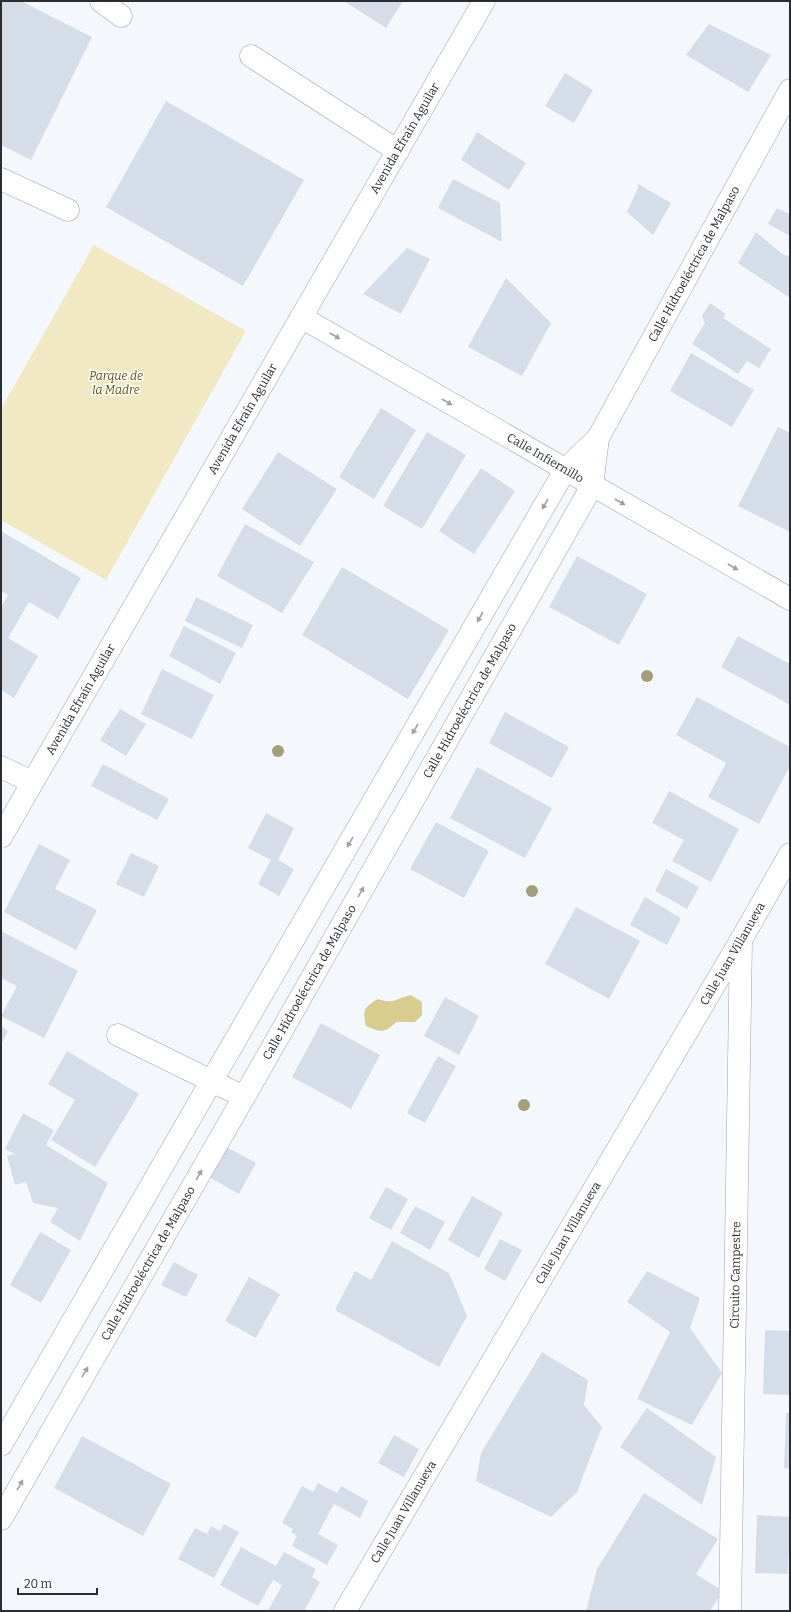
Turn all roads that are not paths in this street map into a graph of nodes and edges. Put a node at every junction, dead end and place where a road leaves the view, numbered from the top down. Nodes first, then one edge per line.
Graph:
1 (101, 1) edge
2 (484, 1) edge
3 (121, 16) dead end
4 (251, 56) dead end
5 (790, 90) edge
6 (398, 151) junction
7 (1, 179) edge
8 (68, 210) dead end
9 (301, 317) junction
10 (598, 438) junction
11 (565, 470) junction
12 (592, 486) junction
13 (790, 599) edge
14 (1, 766) edge
15 (32, 782) junction
16 (1, 837) edge
17 (790, 854) edge
18 (741, 940) junction
19 (118, 1035) dead end
20 (211, 1082) junction
21 (244, 1097) junction
22 (1, 1445) edge
23 (1, 1519) edge
24 (345, 1611) edge
25 (730, 1611) edge

1 - 3 street
2 - 6 street, Avenida Efraín Aguilar
4 - 6 street
5 - 10 street, Calle Hidroeléctrica de Malpaso
6 - 9 street, Avenida Efraín Aguilar
7 - 8 street
9 -> 11 street, Calle Infiernillo
9 - 15 street, Avenida Efraín Aguilar
10 - 11 street, Calle Hidroeléctrica de Malpaso
10 - 12 street, Calle Hidroeléctrica de Malpaso
11 - 12 street, Calle Infiernillo
11 -> 20 street, Calle Hidroeléctrica de Malpaso
12 -> 13 street, Calle Infiernillo
21 -> 12 street, Calle Hidroeléctrica de Malpaso
14 - 15 street
15 - 16 street, Avenida Efraín Aguilar
17 - 18 street, Calle Juan Villanueva
18 - 24 street, Calle Juan Villanueva
18 - 25 street, Circuito Campestre
19 - 20 street
20 - 21 street
20 - 22 street, Calle Hidroeléctrica de Malpaso
23 -> 21 street, Calle Hidroeléctrica de Malpaso

